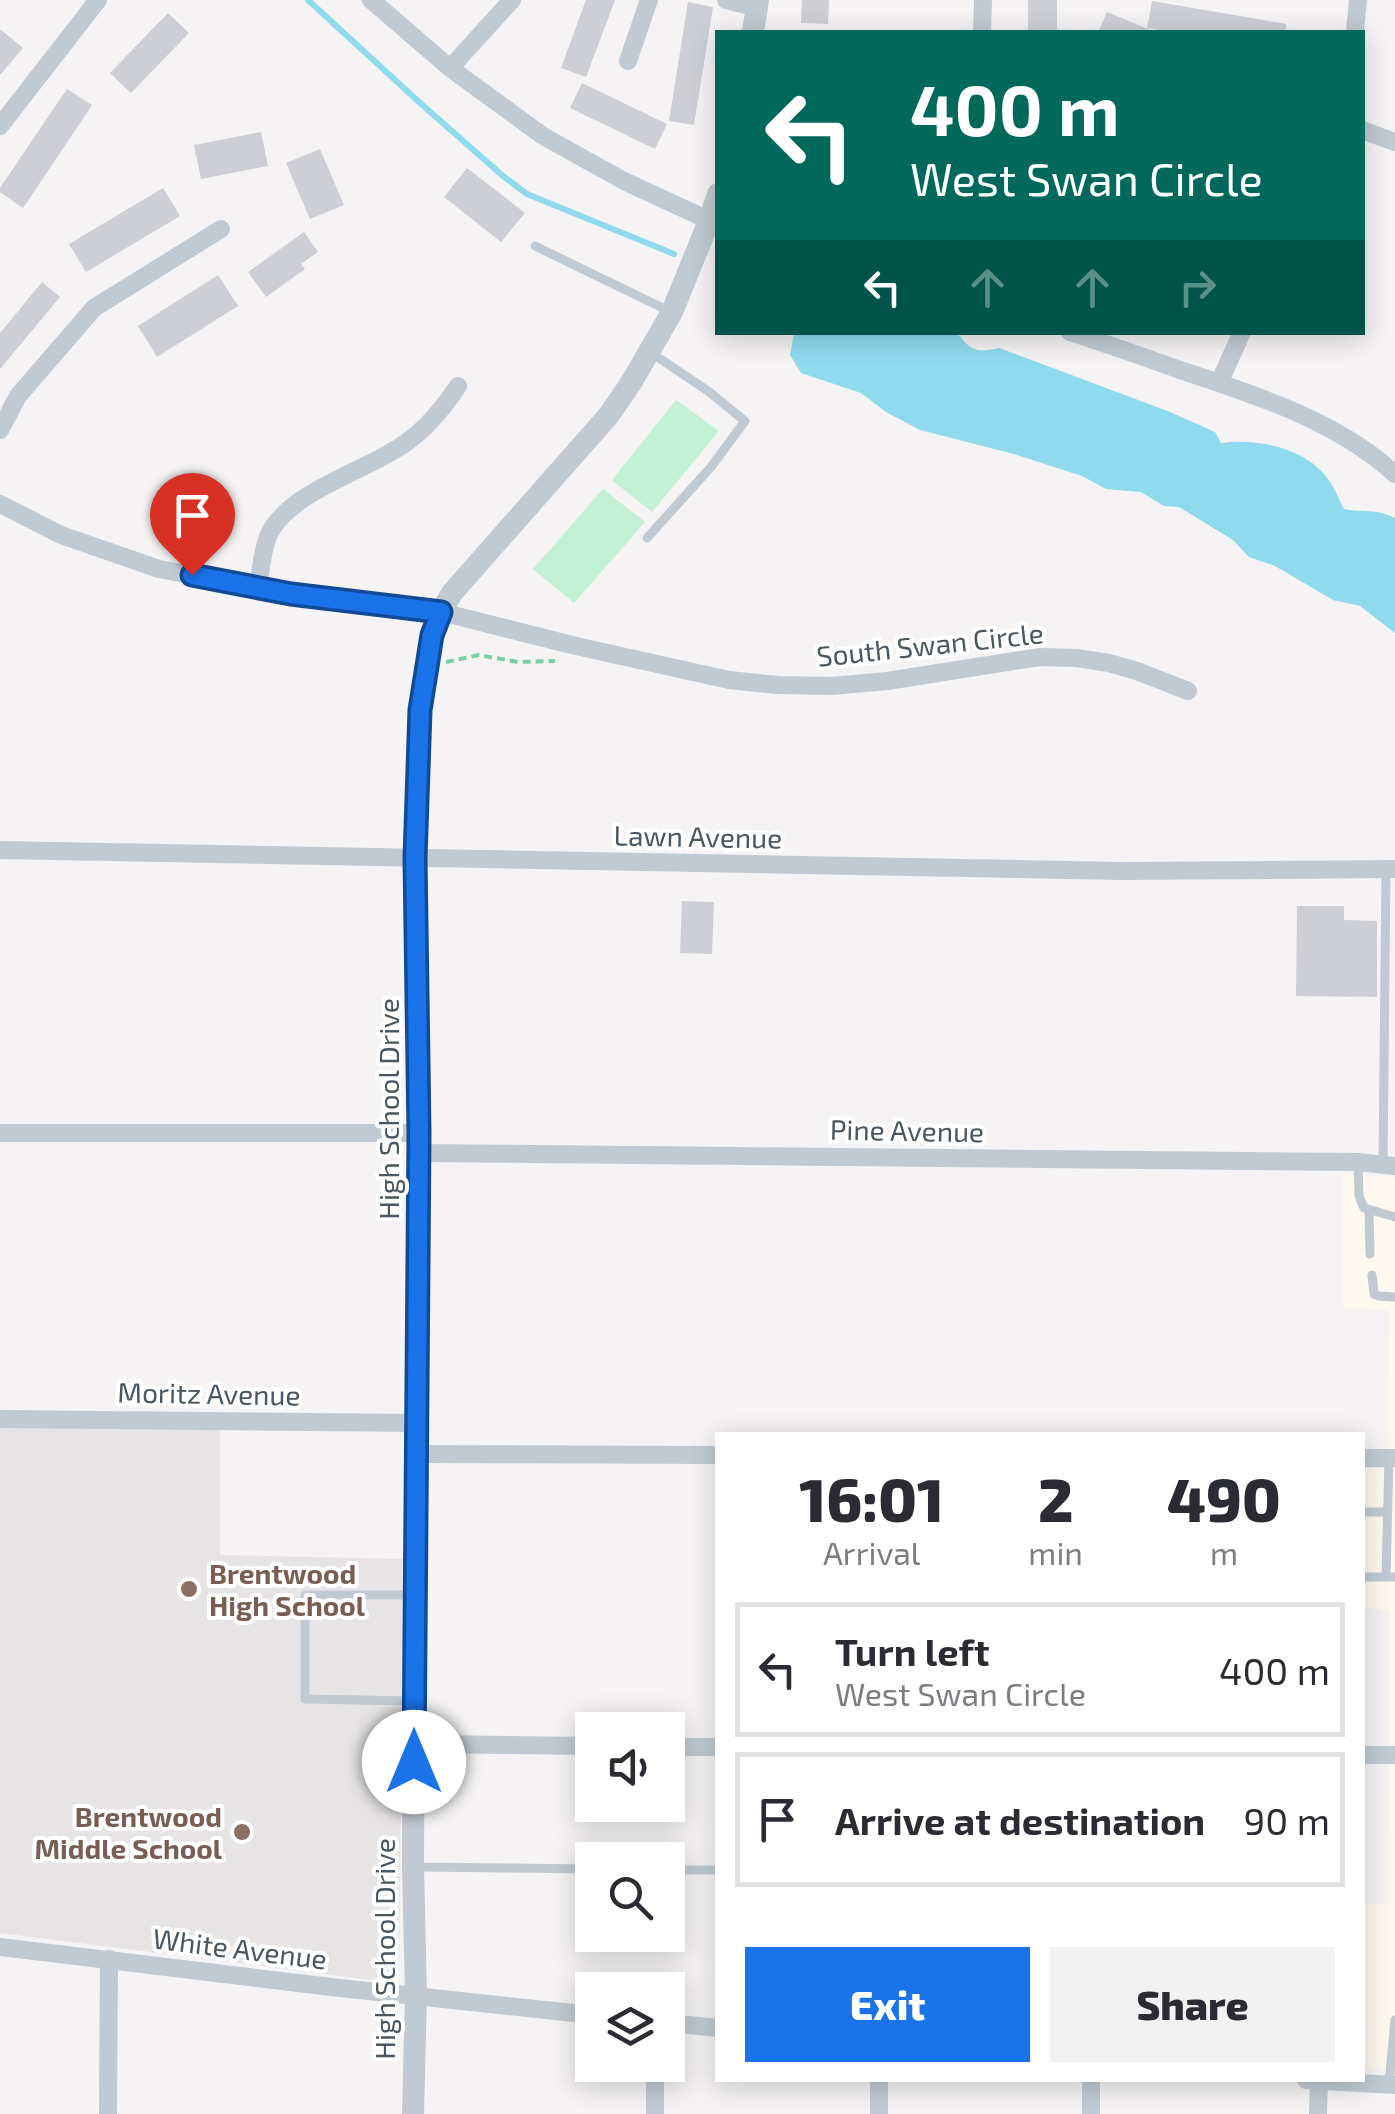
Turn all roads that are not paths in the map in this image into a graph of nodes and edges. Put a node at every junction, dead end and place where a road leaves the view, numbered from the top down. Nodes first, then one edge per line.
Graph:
1 (98, 0) edge
2 (371, 0) edge
3 (512, 0) edge
4 (649, 0) edge
5 (726, 0) edge
6 (983, 0) edge
7 (1358, 0) edge
8 (758, 4) edge
9 (753, 30) edge
10 (982, 30) edge
11 (1355, 30) edge
12 (628, 60) dead end
13 (450, 68) junction
14 (0, 126) edge
15 (1365, 131) edge
16 (1395, 142) edge
17 (714, 222) edge
18 (221, 228) dead end
19 (535, 246) dead end
20 (672, 312) junction
21 (1080, 335) edge
22 (1241, 335) edge
23 (650, 352) junction
24 (1219, 382) junction
25 (458, 386) dead end
26 (0, 430) edge
27 (1393, 467) edge
28 (0, 504) edge
29 (647, 538) dead end
30 (258, 588) junction
31 (441, 612) junction
32 (1188, 691) dead end
33 (0, 850) edge
34 (415, 858) junction
35 (1391, 869) edge
36 (0, 1133) edge
37 (419, 1143) junction
38 (1358, 1162) junction
39 (1389, 1165) edge
40 (1368, 1210) junction
41 (1395, 1217) edge
42 (1370, 1254) dead end
43 (1372, 1275) dead end
44 (1395, 1297) edge
45 (0, 1419) edge
46 (417, 1422) junction
47 (417, 1454) junction
48 (715, 1455) edge
49 (1365, 1458) edge
50 (1392, 1458) edge
51 (1365, 1512) edge
52 (1386, 1512) junction
53 (1390, 1577) edge
54 (414, 1595) junction
55 (414, 1701) junction
56 (414, 1744) junction
57 (575, 1746) edge
58 (685, 1747) edge
59 (715, 1748) edge
60 (1365, 1755) edge
61 (1395, 1755) edge
62 (413, 1868) junction
63 (575, 1869) edge
64 (685, 1870) edge
65 (715, 1870) edge
66 (0, 1947) edge
67 (109, 1959) junction
68 (416, 1995) junction
69 (575, 2012) edge
70 (1395, 2020) edge
71 (685, 2024) edge
72 (715, 2028) edge
73 (655, 2082) edge
74 (879, 2082) edge
75 (1091, 2082) edge
76 (1313, 2082) edge
77 (1339, 2082) edge
78 (1392, 2084) edge
79 (108, 2114) edge
80 (413, 2114) edge
81 (655, 2114) edge
82 (879, 2114) edge
83 (1091, 2114) edge
84 (1318, 2114) edge

1 - 14 street
2 - 13 street
3 - 13 street
4 - 12 street
5 - 8 street
6 - 10 street
7 - 11 street
8 - 9 street
13 - 17 street
15 - 16 street
17 - 20 street, High School Drive
18 - 26 street
19 - 20 lane
20 - 23 street, High School Drive
21 - 24 street
22 - 24 street
23 - 29 lane
23 - 31 street, High School Drive
24 - 27 street
25 - 30 street
28 - 30 street, South Swan Circle
30 - 31 street, South Swan Circle
31 - 32 street, South Swan Circle
31 - 34 street, High School Drive
33 - 34 street, Lawn Avenue
34 - 35 street, Lawn Avenue
34 - 37 street, High School Drive
35 - 39 lane
36 - 37 street, Pine Avenue
37 - 38 street, Pine Avenue
37 - 46 street, High School Drive
38 - 39 street, Pine Avenue
38 - 40 lane
40 - 41 lane
40 - 42 lane
43 - 44 lane
45 - 46 street, Moritz Avenue
46 - 47 street, High School Drive
47 - 48 street
47 - 54 street, High School Drive
49 - 50 street
50 - 52 lane
51 - 52 lane
52 - 53 lane
54 - 55 street, High School Drive
54 - 55 lane
55 - 56 street, High School Drive
56 - 57 street
56 - 62 street, High School Drive
58 - 59 street
60 - 61 street
62 - 63 lane
62 - 68 street, High School Drive
64 - 65 lane
66 - 67 street, White Avenue
67 - 68 street, White Avenue
67 - 79 street
68 - 69 street, White Avenue
68 - 80 street, High School Drive
70 - 78 lane
71 - 72 street
73 - 81 street
74 - 82 street
75 - 83 street
76 - 84 street
77 - 78 street

